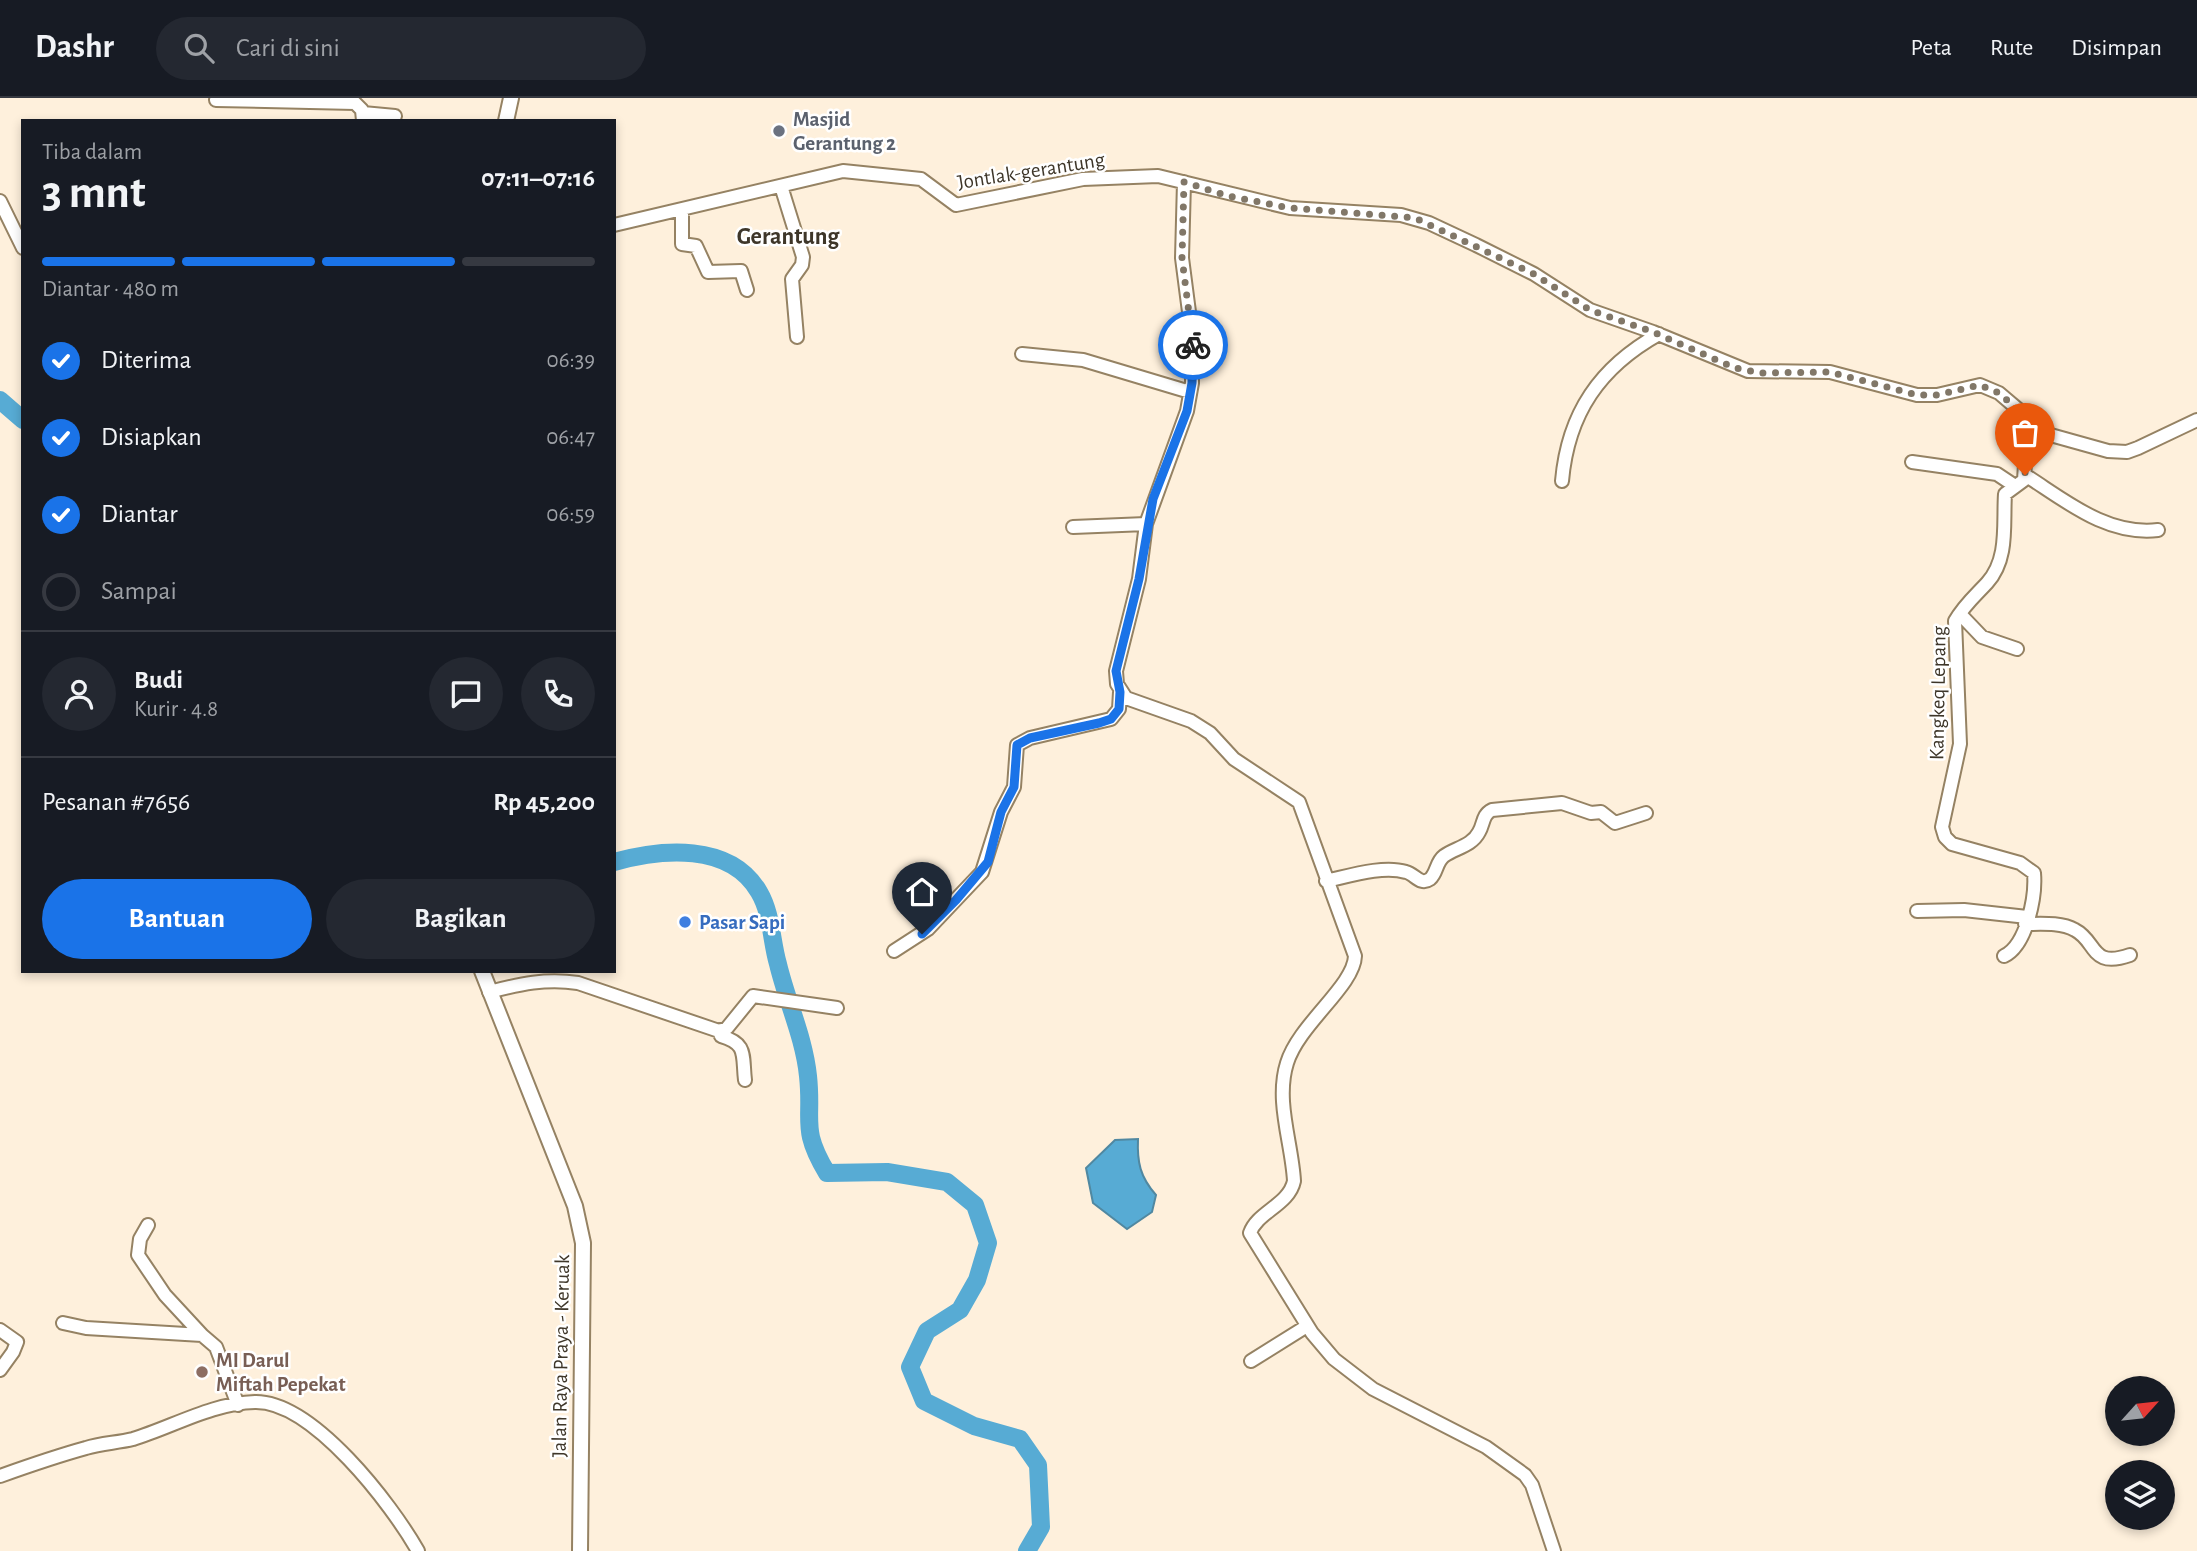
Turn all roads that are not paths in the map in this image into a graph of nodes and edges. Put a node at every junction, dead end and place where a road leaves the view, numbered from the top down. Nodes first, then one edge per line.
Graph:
1 (511, 98) edge
2 (216, 100) edge
3 (395, 116) dead end
4 (363, 117) edge
5 (506, 119) edge
6 (1184, 182) junction
7 (780, 186) junction
8 (0, 201) edge
9 (682, 210) junction
10 (616, 225) edge
11 (21, 244) edge
12 (747, 290) dead end
13 (1659, 334) junction
14 (797, 337) dead end
15 (1022, 354) dead end
16 (1191, 392) junction
17 (2197, 420) edge
18 (2036, 426) junction
19 (1912, 462) dead end
20 (2025, 475) junction
21 (1562, 481) dead end
22 (2015, 486) junction
23 (1146, 524) junction
24 (1073, 527) dead end
25 (2158, 530) dead end
26 (1959, 614) junction
27 (2018, 649) dead end
28 (1120, 692) junction
29 (1646, 813) dead end
30 (1326, 881) junction
31 (1917, 911) dead end
32 (2026, 920) junction
33 (894, 951) dead end
34 (2130, 955) dead end
35 (2004, 956) dead end
36 (483, 973) edge
37 (489, 992) junction
38 (837, 1008) dead end
39 (719, 1031) junction
40 (745, 1080) dead end
41 (148, 1225) dead end
42 (63, 1323) dead end
43 (1307, 1325) junction
44 (0, 1331) edge
45 (202, 1335) junction
46 (1251, 1361) dead end
47 (0, 1370) edge
48 (238, 1405) junction
49 (0, 1476) edge
50 (418, 1551) edge
51 (580, 1551) edge
52 (1554, 1551) edge

1 - 5 main road
2 - 4 street
3 - 4 street
6 - 7 street, Jontlak-gerantung
6 - 13 street, Jontlak-gerantung
6 - 16 street
7 - 9 street, Jontlak-gerantung
7 - 14 street
8 - 11 street
9 - 10 street, Jontlak-gerantung
9 - 12 street
13 - 18 street, Jontlak-gerantung
13 - 21 street
15 - 16 street
16 - 23 street
17 - 18 street, Jontlak-gerantung
18 - 20 street
19 - 22 street
20 - 22 street, Kangkeq Lepang
20 - 25 street
22 - 26 street, Kangkeq Lepang
23 - 24 street
23 - 28 street
26 - 27 street
26 - 32 street, Kangkeq Lepang
28 - 30 street
28 - 33 street
29 - 30 street
30 - 43 street
31 - 32 street
32 - 34 street
32 - 35 street, Kangkeq Lepang
36 - 37 main road, Jalan Raya Praya - Keruak
37 - 39 street
37 - 51 main road, Jalan Raya Praya - Keruak
38 - 39 street
39 - 40 street
41 - 45 street
42 - 45 street
43 - 46 street
43 - 52 street
44 - 47 street
45 - 48 street
48 - 49 street
48 - 50 street

